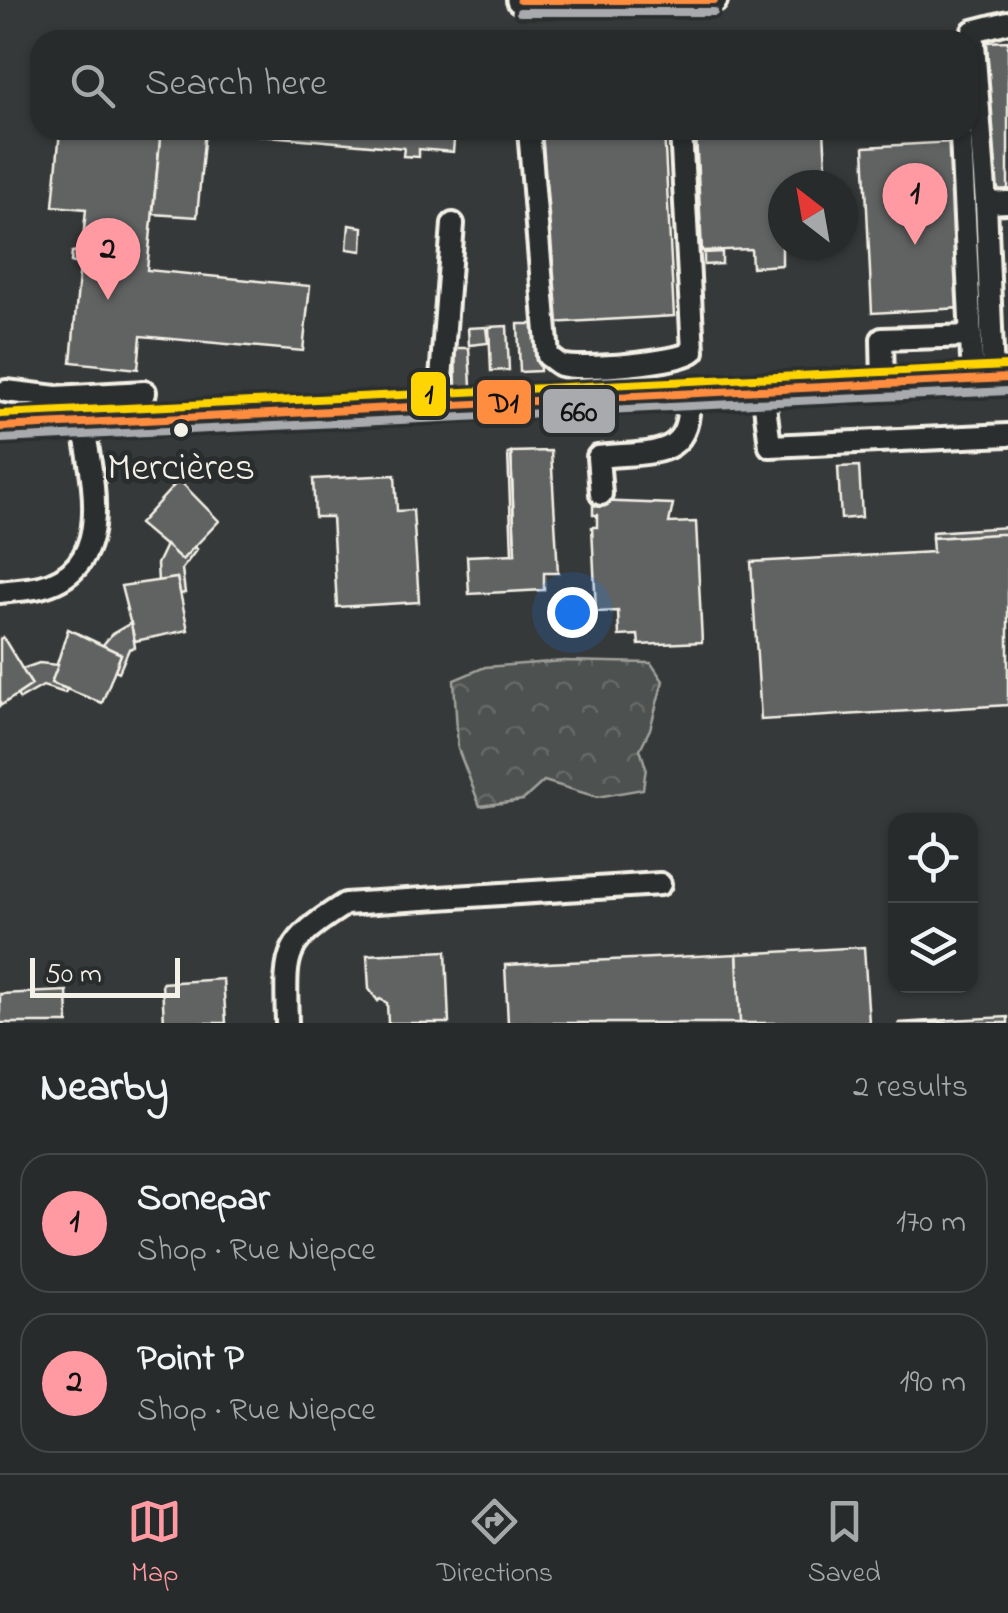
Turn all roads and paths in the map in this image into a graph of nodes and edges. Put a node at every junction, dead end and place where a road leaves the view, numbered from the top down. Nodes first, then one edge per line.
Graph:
1 (520, 0) edge
2 (714, 0) edge
3 (1008, 22) edge
4 (977, 30) edge
5 (978, 97) edge
6 (531, 140) edge
7 (682, 140) edge
8 (961, 140) edge
9 (1008, 202) edge
10 (986, 203) junction
11 (453, 224) dead end
12 (971, 336) junction
13 (608, 366) junction
14 (991, 378) edge
15 (883, 383) junction
16 (763, 389) junction
17 (6, 390) dead end
18 (145, 392) dead end
19 (688, 393) junction
20 (609, 397) junction
21 (439, 405) junction
22 (83, 422) junction
23 (0, 427) edge
24 (1008, 435) edge
25 (600, 494) dead end
26 (0, 592) edge
27 (660, 884) dead end
28 (287, 1023) edge

1 - 2 main road
3 - 4 street
5 - 10 street
6 - 13 street
7 - 13 street
8 - 12 street
9 - 10 street
10 - 14 street
11 - 21 street
12 - 14 street
12 - 15 street
13 - 20 street
14 - 15 street
15 - 16 street
16 - 19 street
16 - 24 street
17 - 18 street
19 - 20 street
19 - 25 street
20 - 21 street
21 - 22 street
22 - 23 street
22 - 26 street
27 - 28 street

